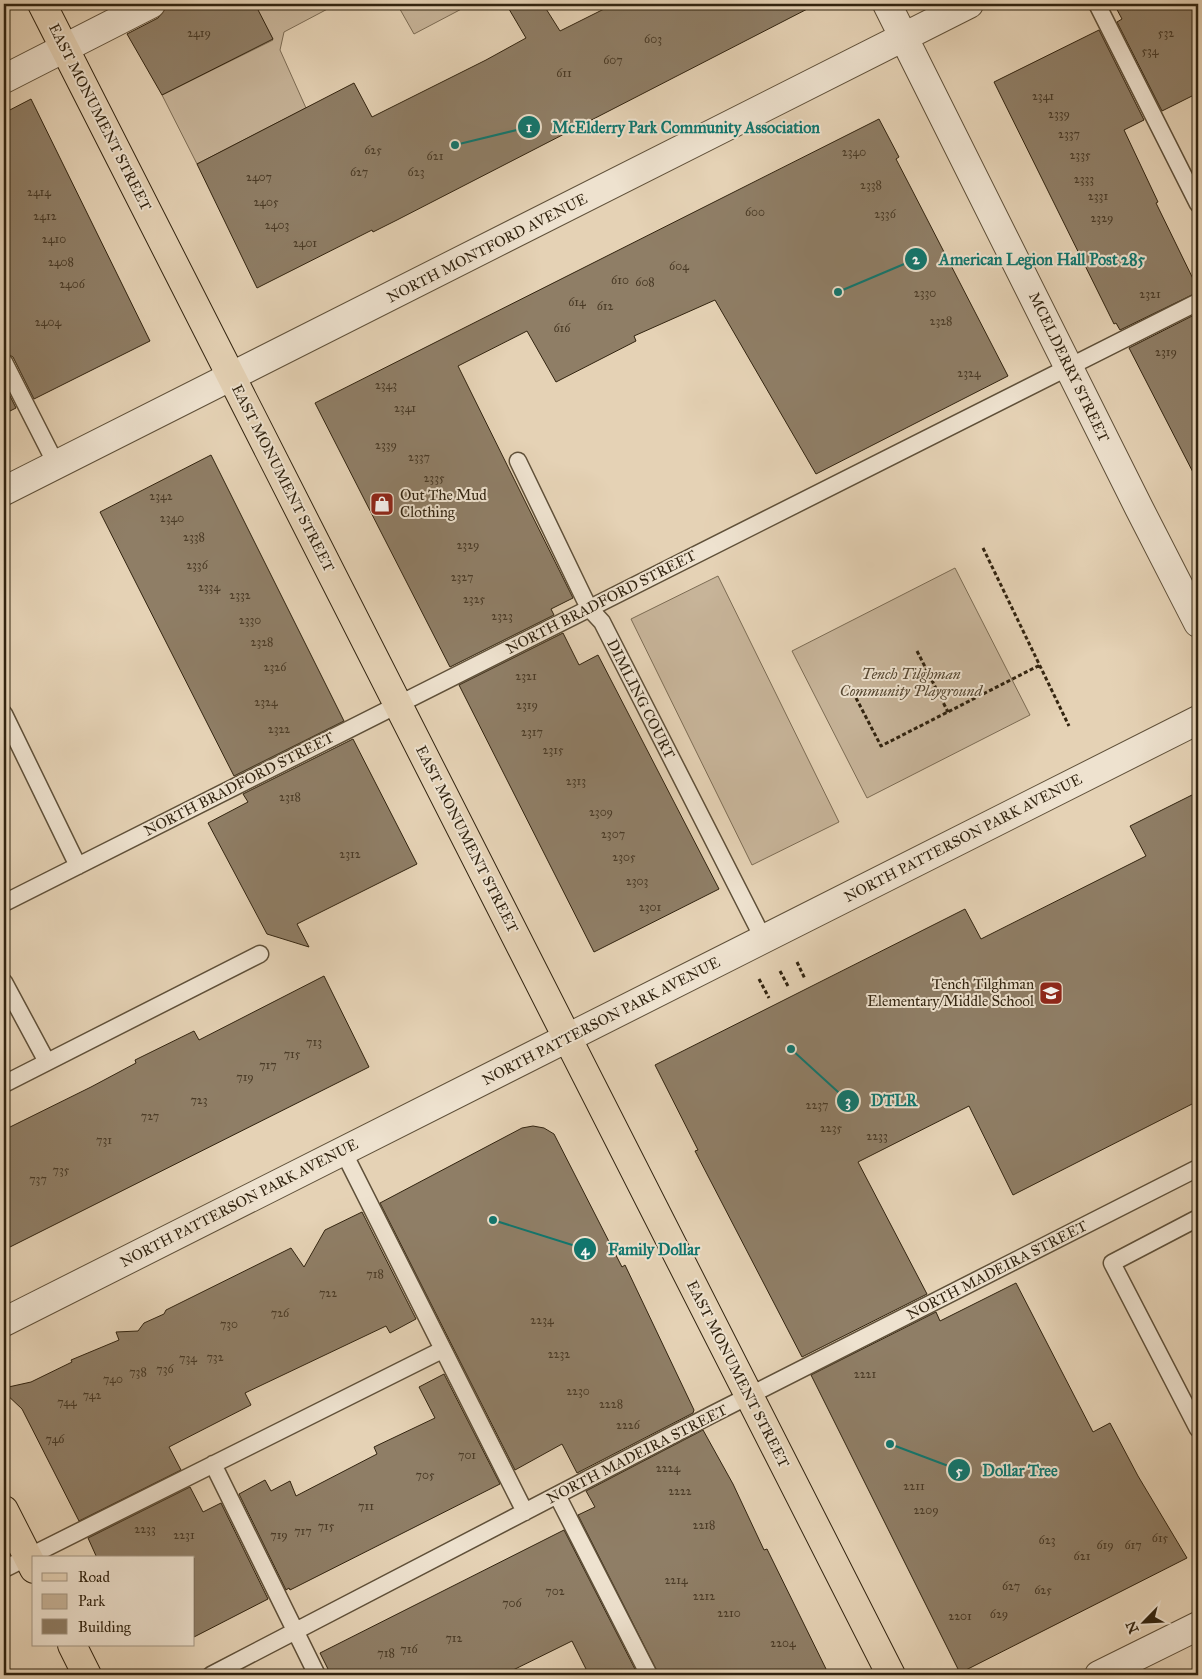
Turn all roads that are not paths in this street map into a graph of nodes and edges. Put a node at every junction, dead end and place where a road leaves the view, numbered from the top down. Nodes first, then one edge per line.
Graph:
1 (42, 4) edge
2 (151, 4) edge
3 (887, 4) edge
4 (969, 4) edge
5 (1097, 4) edge
6 (904, 36) junction
7 (65, 49) junction
8 (4, 79) edge
9 (1198, 204) edge
10 (1198, 302) edge
11 (4, 362) edge
12 (1069, 367) junction
13 (231, 376) junction
14 (518, 461) dead end
15 (56, 464) junction
16 (4, 491) edge
17 (589, 608) junction
18 (1198, 623) edge
19 (398, 704) junction
20 (4, 714) edge
21 (1198, 720) edge
22 (78, 866) junction
23 (4, 903) edge
24 (763, 938) junction
25 (260, 954) dead end
26 (4, 982) edge
27 (567, 1038) junction
28 (47, 1062) junction
29 (4, 1084) edge
30 (343, 1151) junction
31 (1198, 1168) edge
32 (1198, 1218) edge
33 (4, 1322) edge
34 (442, 1350) junction
35 (749, 1396) junction
36 (1198, 1429) edge
37 (214, 1464) junction
38 (557, 1495) junction
39 (4, 1510) edge
40 (525, 1512) junction
41 (44, 1556) edge
42 (31, 1563) edge
43 (4, 1569) edge
44 (1198, 1626) edge
45 (296, 1631) junction
46 (72, 1646) edge
47 (1116, 1672) edge
48 (646, 1674) edge
49 (87, 1675) edge
50 (211, 1675) edge
51 (317, 1675) edge
52 (891, 1675) edge

1 - 7 main road, EAST MONUMENT STREET
2 - 7 street
3 - 6 street, MCELDERRY STREET
4 - 6 street, NORTH MONTFORD AVENUE
5 - 9 lane
6 - 12 street, MCELDERRY STREET
6 - 13 street, NORTH MONTFORD AVENUE
7 - 8 street
7 - 13 main road, EAST MONUMENT STREET
10 - 12 lane, NORTH BRADFORD STREET
11 - 15 lane
12 - 17 lane, NORTH BRADFORD STREET
12 - 18 street, MCELDERRY STREET
13 - 15 street, NORTH MONTFORD AVENUE
13 - 19 main road, EAST MONUMENT STREET
14 - 17 lane, DIMLING COURT
15 - 16 street, NORTH MONTFORD AVENUE
17 - 19 lane, NORTH BRADFORD STREET
17 - 24 lane, DIMLING COURT
19 - 22 lane, NORTH BRADFORD STREET
19 - 27 main road, EAST MONUMENT STREET
20 - 22 lane
21 - 24 street, NORTH PATTERSON PARK AVENUE
22 - 23 lane, NORTH BRADFORD STREET
24 - 27 street, NORTH PATTERSON PARK AVENUE
25 - 28 lane
26 - 28 lane
27 - 30 street, NORTH PATTERSON PARK AVENUE
27 - 35 main road, EAST MONUMENT STREET
28 - 29 lane
30 - 33 street, NORTH PATTERSON PARK AVENUE
30 - 34 lane
31 - 35 lane, NORTH MADEIRA STREET
32 - 36 lane
34 - 37 lane
34 - 40 lane
35 - 38 lane, NORTH MADEIRA STREET
35 - 52 main road, EAST MONUMENT STREET
37 - 41 lane
37 - 45 lane
38 - 40 lane, NORTH MADEIRA STREET
38 - 48 lane
39 - 42 main road
40 - 45 lane, NORTH MADEIRA STREET
42 - 43 lane
44 - 47 street
45 - 50 lane, NORTH MADEIRA STREET
45 - 51 lane
46 - 49 main road

